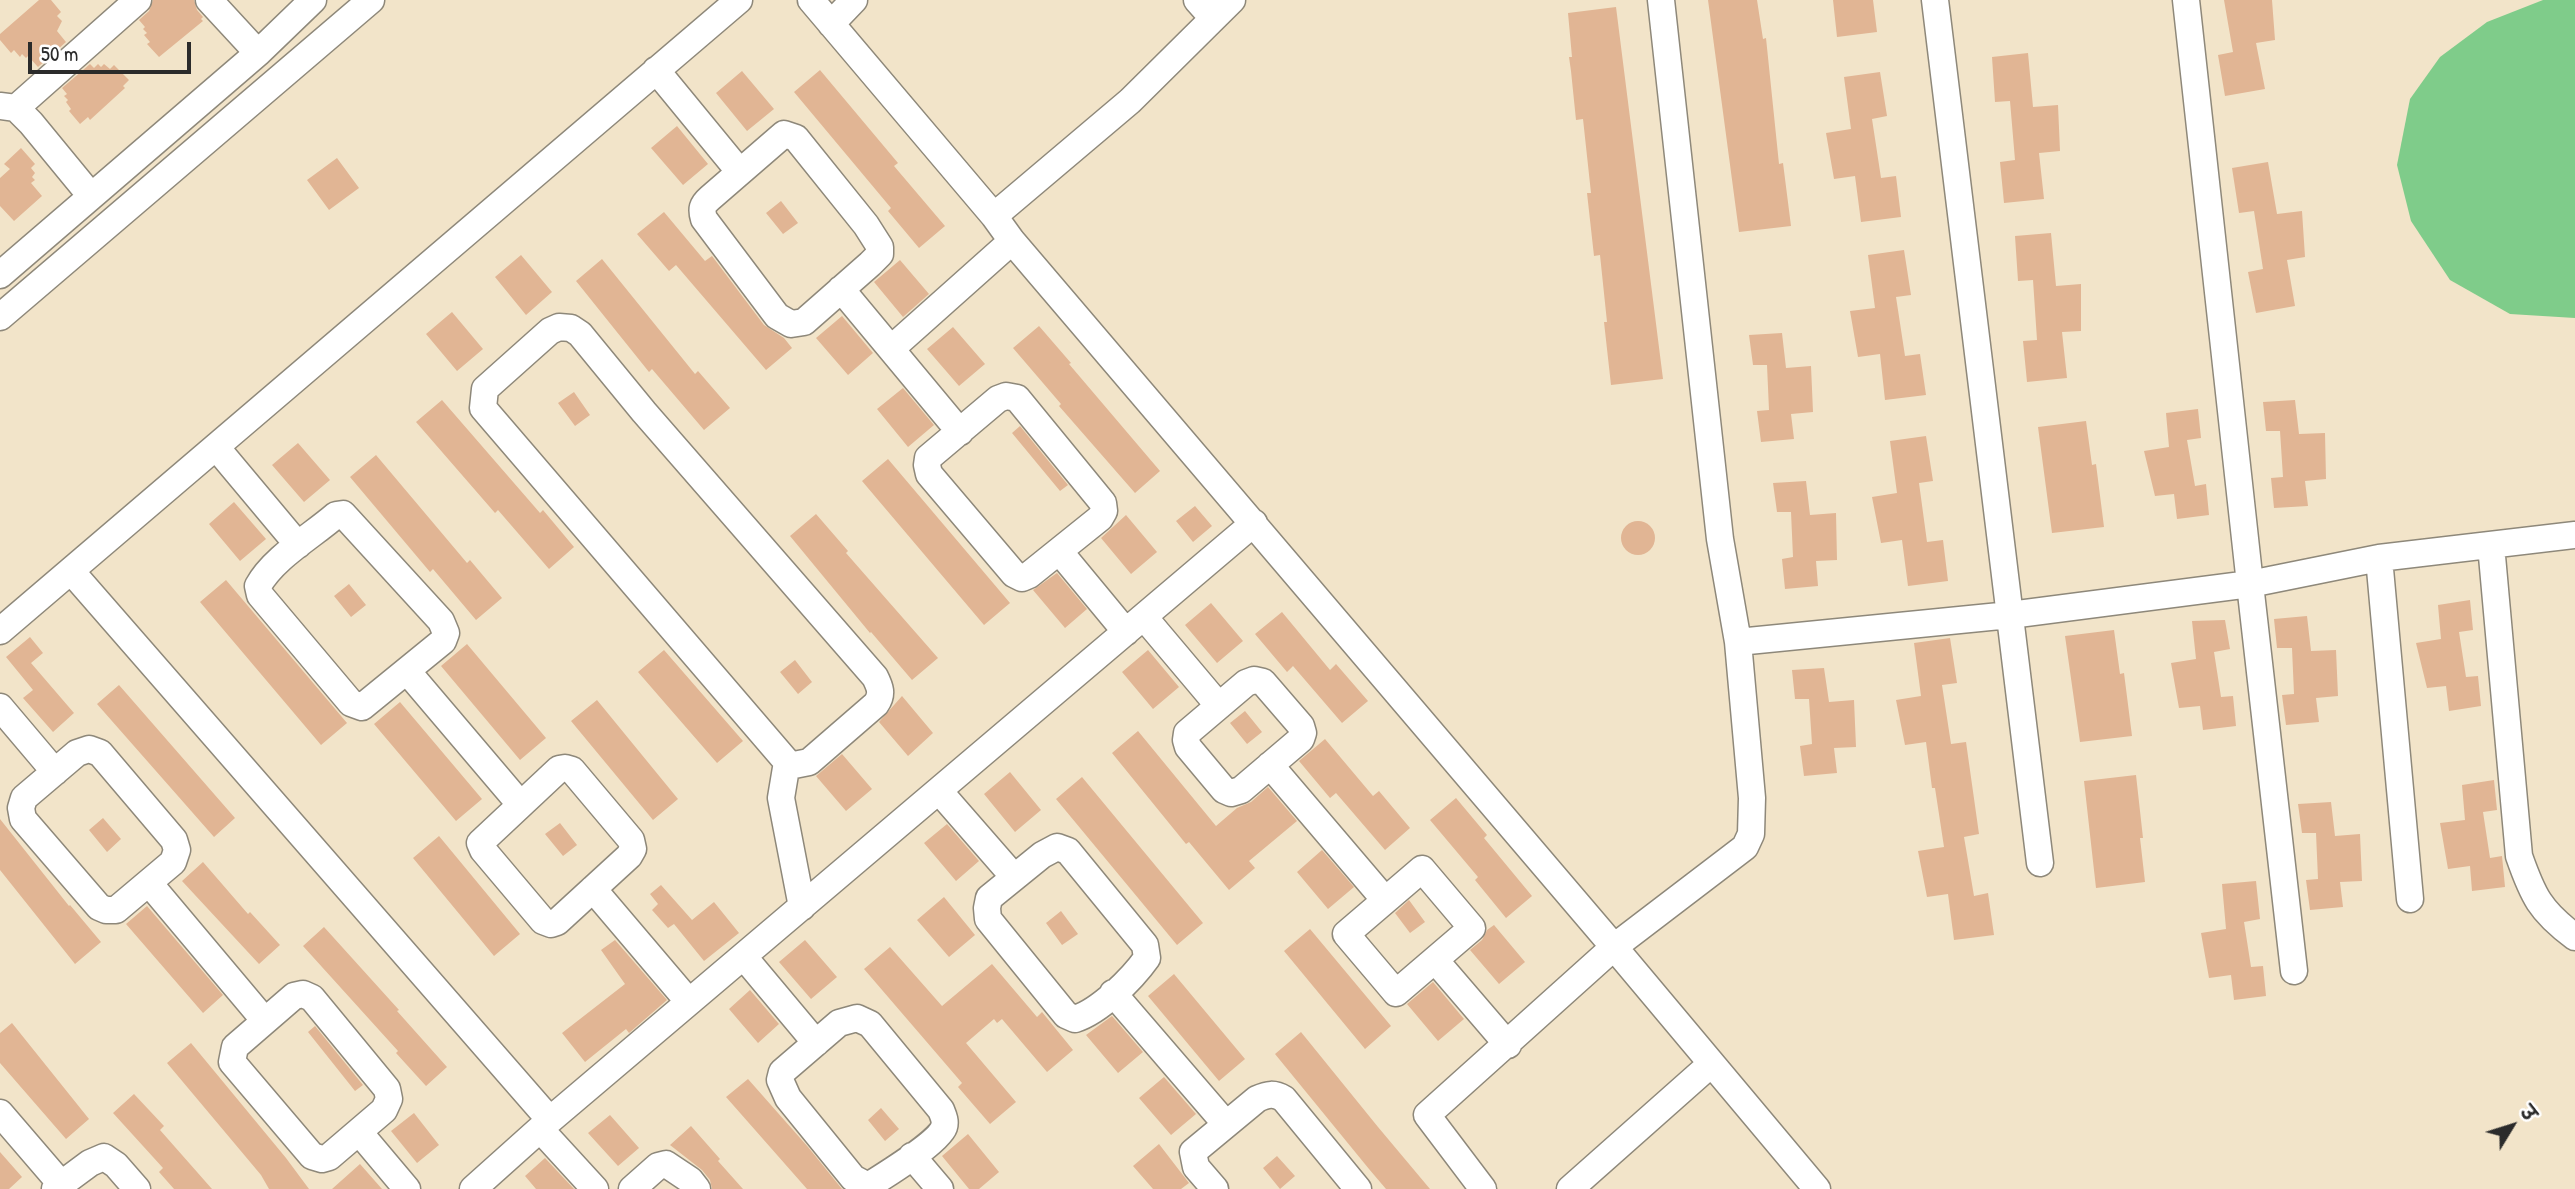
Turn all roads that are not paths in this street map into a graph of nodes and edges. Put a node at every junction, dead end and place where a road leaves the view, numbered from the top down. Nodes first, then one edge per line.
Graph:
1 (138, 0) edge
2 (209, 0) edge
3 (313, 0) edge
4 (371, 0) edge
5 (739, 0) edge
6 (811, 0) edge
7 (854, 0) edge
8 (1661, 0) edge
9 (1935, 0) edge
10 (2186, 0) edge
11 (1214, 6) edge
12 (831, 24) junction
13 (258, 53) junction
14 (656, 70) junction
15 (8, 107) edge
16 (739, 171) junction
17 (91, 196) junction
18 (993, 216) junction
19 (1012, 241) junction
20 (0, 275) edge
21 (841, 289) junction
22 (0, 317) edge
23 (892, 348) junction
24 (960, 432) junction
25 (216, 447) junction
26 (1254, 523) junction
27 (2575, 535) edge
28 (298, 545) junction
29 (2491, 545) junction
30 (1059, 551) junction
31 (2379, 558) junction
32 (72, 571) junction
33 (2250, 584) junction
34 (2010, 615) junction
35 (1135, 624) junction
36 (0, 631) edge
37 (1738, 642) junction
38 (407, 671) junction
39 (1219, 706) junction
40 (0, 707) edge
41 (787, 762) junction
42 (1270, 765) junction
43 (55, 772) junction
44 (939, 791) junction
45 (520, 804) junction
46 (2040, 863) dead end
47 (1014, 877) junction
48 (149, 883) junction
49 (593, 889) junction
50 (2410, 899) dead end
51 (1385, 901) junction
52 (802, 906) junction
53 (2575, 937) edge
54 (1614, 947) junction
55 (744, 957) junction
56 (1435, 960) junction
57 (2294, 971) dead end
58 (1113, 993) junction
59 (689, 1003) junction
60 (265, 1021) junction
61 (816, 1043) junction
62 (1508, 1045) junction
63 (1711, 1064) junction
64 (0, 1113) edge
65 (1225, 1123) junction
66 (545, 1125) junction
67 (359, 1132) junction
68 (912, 1156) junction
69 (58, 1186) edge
70 (137, 1189) edge
71 (407, 1189) edge
72 (473, 1189) edge
73 (595, 1189) edge
74 (632, 1189) edge
75 (697, 1189) edge
76 (940, 1189) edge
77 (1214, 1189) edge
78 (1358, 1189) edge
79 (1483, 1189) edge
80 (1570, 1189) edge
81 (1817, 1189) edge

1 - 15 street
2 - 13 street
3 - 13 street
4 - 22 street
5 - 14 street
6 - 12 street
7 - 12 street
8 - 37 street
9 - 34 street
10 - 33 street
11 - 18 street
12 - 18 street
13 - 17 street
14 - 16 street
14 - 25 street
15 - 17 street
16 - 21 street
16 - 21 street
17 - 20 street
18 - 19 street
19 - 23 street
19 - 26 street
21 - 23 street
23 - 24 street
24 - 30 street
24 - 30 street
25 - 28 street
25 - 32 street
26 - 35 street
26 - 54 street
27 - 29 street
28 - 38 street
28 - 38 street
29 - 31 street
29 - 53 street
30 - 35 street
31 - 33 street
31 - 50 street
32 - 36 street
32 - 66 street
33 - 34 street
33 - 57 street
34 - 37 street
34 - 46 street
35 - 39 street
35 - 44 street
37 - 54 street
38 - 45 street
39 - 42 street
39 - 42 street
40 - 43 street
41 - 41 street
41 - 52 street
42 - 51 street
43 - 48 street
43 - 48 street
44 - 47 street
44 - 52 street
45 - 49 street
45 - 49 street
47 - 58 street
47 - 58 street
48 - 60 street
49 - 59 street
51 - 56 street
51 - 56 street
52 - 55 street
54 - 62 street
54 - 63 street
55 - 59 street
55 - 61 street
56 - 62 street
58 - 65 street
59 - 66 street
60 - 67 street
60 - 67 street
61 - 68 street
61 - 68 street
62 - 79 street
63 - 80 street
63 - 81 street
64 - 69 street
65 - 77 street
65 - 78 street
66 - 72 street
66 - 73 street
67 - 71 street
68 - 76 street
69 - 70 street
74 - 75 street

